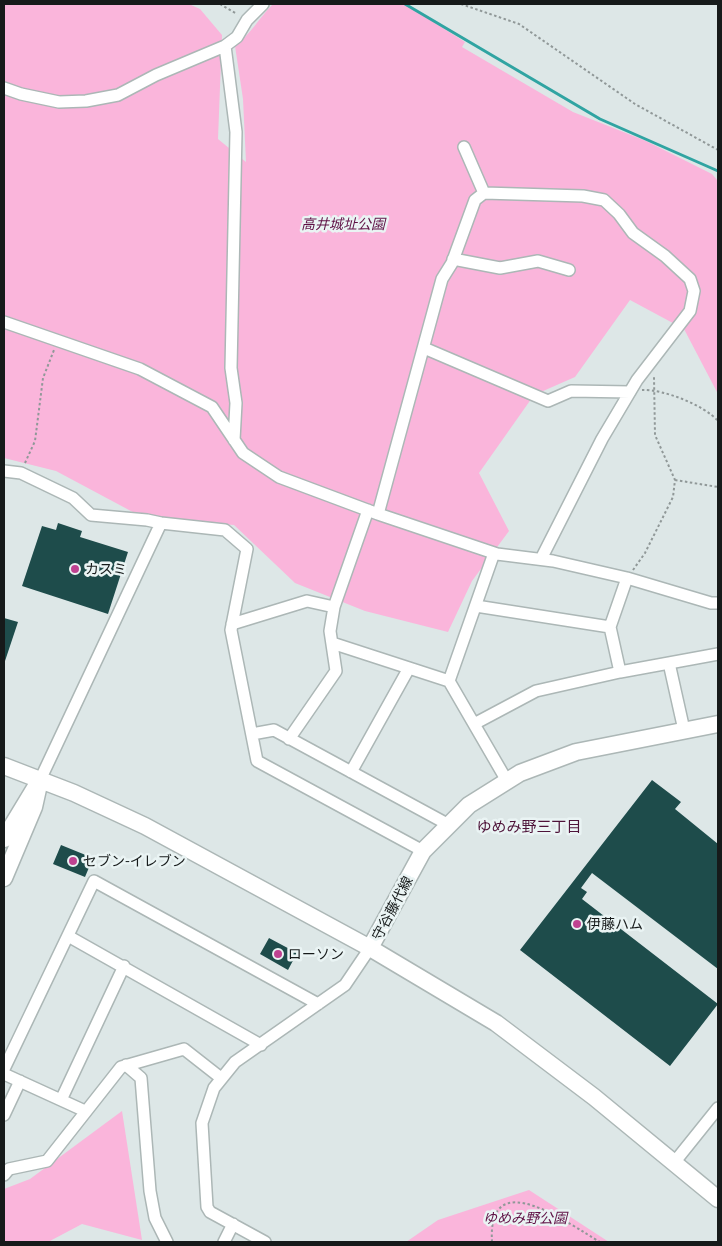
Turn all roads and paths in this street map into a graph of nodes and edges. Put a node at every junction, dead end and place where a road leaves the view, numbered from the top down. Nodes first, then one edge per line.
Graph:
1 (220, 4) edge
2 (263, 4) edge
3 (460, 4) edge
4 (247, 20) junction
5 (225, 46) junction
6 (4, 88) edge
7 (464, 147) dead end
8 (718, 150) edge
9 (484, 193) junction
10 (453, 259) junction
11 (569, 270) dead end
12 (4, 322) edge
13 (57, 340) junction
14 (424, 348) junction
15 (653, 358) junction
16 (655, 389) junction
17 (630, 392) junction
18 (718, 421) edge
19 (234, 440) junction
20 (4, 471) edge
21 (21, 473) junction
22 (675, 480) junction
23 (718, 487) edge
24 (373, 512) junction
25 (161, 523) junction
26 (494, 553) junction
27 (541, 559) junction
28 (627, 578) junction
29 (718, 603) edge
30 (476, 606) junction
31 (334, 607) junction
32 (232, 624) junction
33 (610, 627) junction
34 (332, 643) junction
35 (718, 654) edge
36 (670, 663) junction
37 (409, 668) junction
38 (620, 672) junction
39 (449, 680) junction
40 (474, 724) junction
41 (718, 724) edge
42 (684, 730) junction
43 (252, 734) junction
44 (289, 739) junction
45 (4, 766) edge
46 (351, 772) junction
47 (40, 780) junction
48 (507, 781) junction
49 (449, 825) junction
50 (4, 839) edge
51 (423, 851) junction
52 (4, 878) edge
53 (68, 936) junction
54 (370, 948) junction
55 (124, 966) junction
56 (318, 1004) junction
57 (261, 1045) junction
58 (126, 1065) junction
59 (4, 1069) edge
60 (4, 1074) edge
61 (221, 1078) junction
62 (20, 1081) junction
63 (61, 1100) junction
64 (718, 1108) edge
65 (85, 1111) junction
66 (4, 1115) edge
67 (673, 1164) junction
68 (4, 1175) edge
69 (718, 1200) edge
70 (233, 1224) junction
71 (167, 1242) edge
72 (224, 1242) edge
73 (265, 1242) edge
74 (492, 1242) edge
75 (600, 1242) edge

1 - 4 path
2 - 4 street
3 - 8 path
4 - 5 street
5 - 6 street
5 - 19 street
7 - 9 street
9 - 10 street
9 - 15 street
10 - 11 street
10 - 14 street
12 - 13 street
13 - 19 street
13 - 21 path
14 - 17 street
14 - 24 street
15 - 16 path
15 - 17 street
16 - 17 path
16 - 18 path
16 - 22 path
17 - 27 street
19 - 24 street
20 - 21 street
21 - 25 street
22 - 23 path
22 - 28 path
24 - 26 street
24 - 31 street
25 - 32 street
25 - 47 street
26 - 27 street
26 - 30 street
27 - 28 street
28 - 29 street
28 - 33 street
30 - 33 street
30 - 39 street
31 - 32 street
31 - 34 street
32 - 43 street
33 - 38 street
34 - 37 street
34 - 44 street
35 - 36 street
36 - 38 street
36 - 42 street
37 - 39 street
37 - 46 street
38 - 40 street
39 - 40 street
40 - 48 street
41 - 42 main road, 守谷藤代線
42 - 48 main road, 守谷藤代線
43 - 44 street
43 - 51 street
44 - 46 street
45 - 47 main road, 守谷藤代線
46 - 49 street
47 - 50 main road
47 - 52 main road
47 - 54 main road, 守谷藤代線
48 - 49 main road, 守谷藤代線
49 - 51 main road, 守谷藤代線
51 - 54 main road, 守谷藤代線
53 - 55 street
53 - 56 street
53 - 59 street
54 - 56 street
54 - 67 main road
55 - 57 street
55 - 63 street
56 - 57 street
57 - 61 street
58 - 61 street
58 - 65 street
58 - 71 street
60 - 62 street
61 - 70 street
62 - 63 street
62 - 66 street
63 - 65 street
64 - 67 street
65 - 68 street
67 - 69 main road
70 - 72 street
70 - 73 street
74 - 75 path

